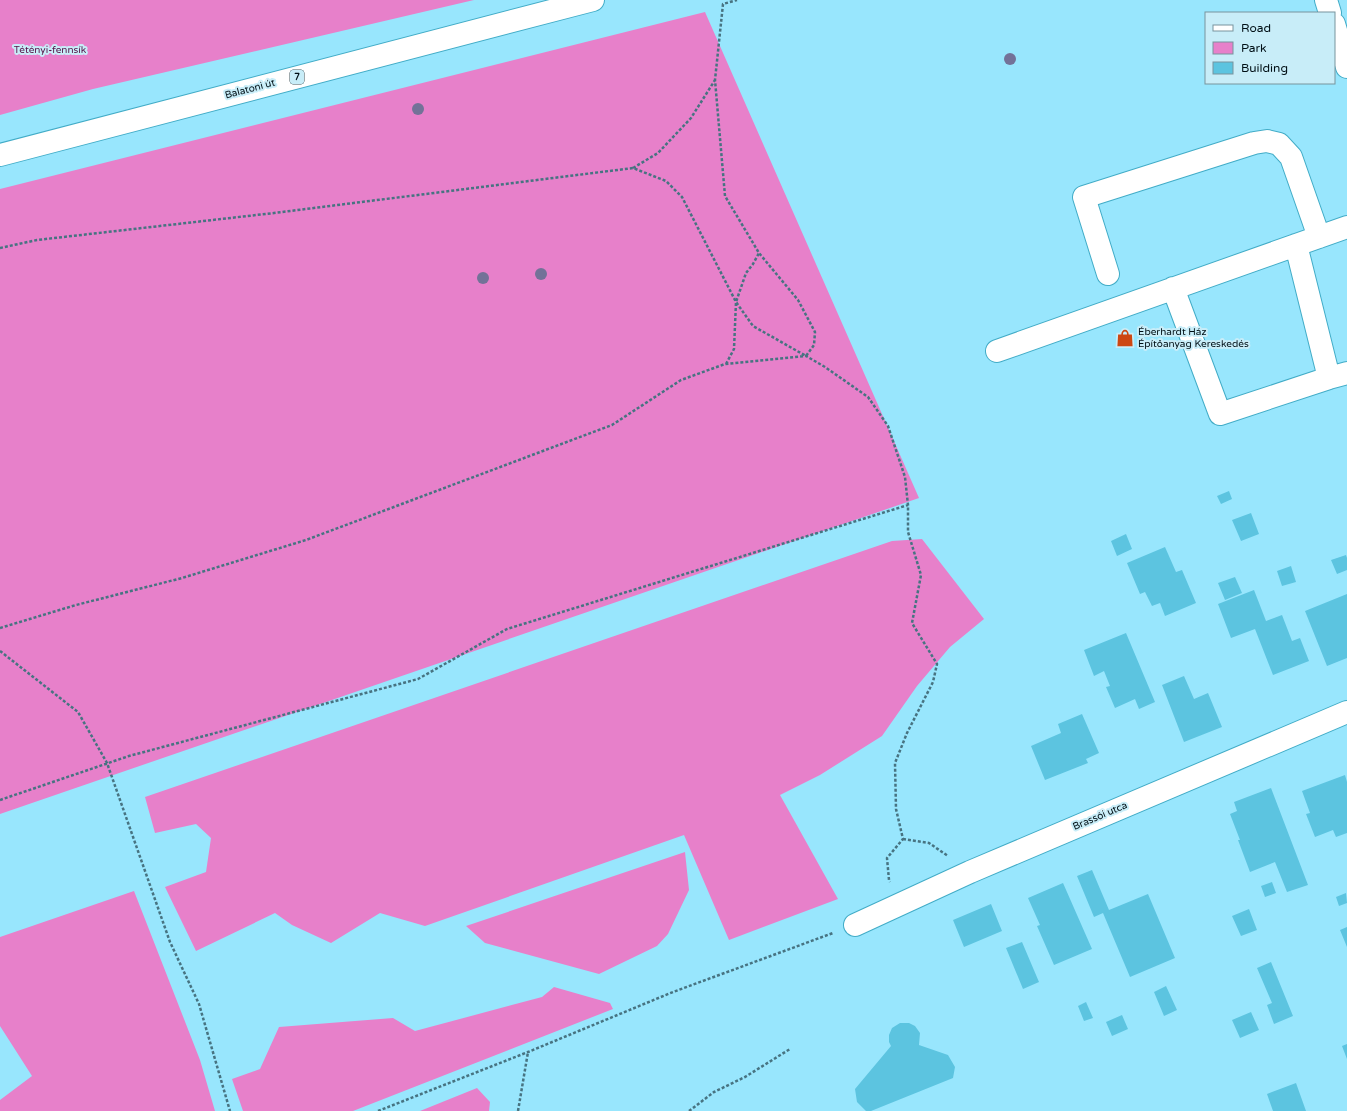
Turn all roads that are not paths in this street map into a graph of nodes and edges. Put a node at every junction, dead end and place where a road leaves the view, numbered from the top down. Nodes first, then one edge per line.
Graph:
1 (593, 0) edge
2 (1326, 0) edge
3 (1330, 12) edge
4 (1335, 27) edge
5 (1347, 67) edge
6 (0, 155) edge
7 (1347, 227) edge
8 (1319, 237) junction
9 (1296, 245) junction
10 (1108, 274) dead end
11 (1173, 288) junction
12 (997, 351) dead end
13 (1338, 375) edge
14 (1347, 712) edge
15 (855, 925) road end

1 - 6 main road, Balatoni út / 7
2 - 3 main road
4 - 5 main road
7 - 8 main road
8 - 9 main road
8 - 10 main road
9 - 11 main road
9 - 13 main road
11 - 12 main road
11 - 13 main road
14 - 15 main road, Brassói utca

